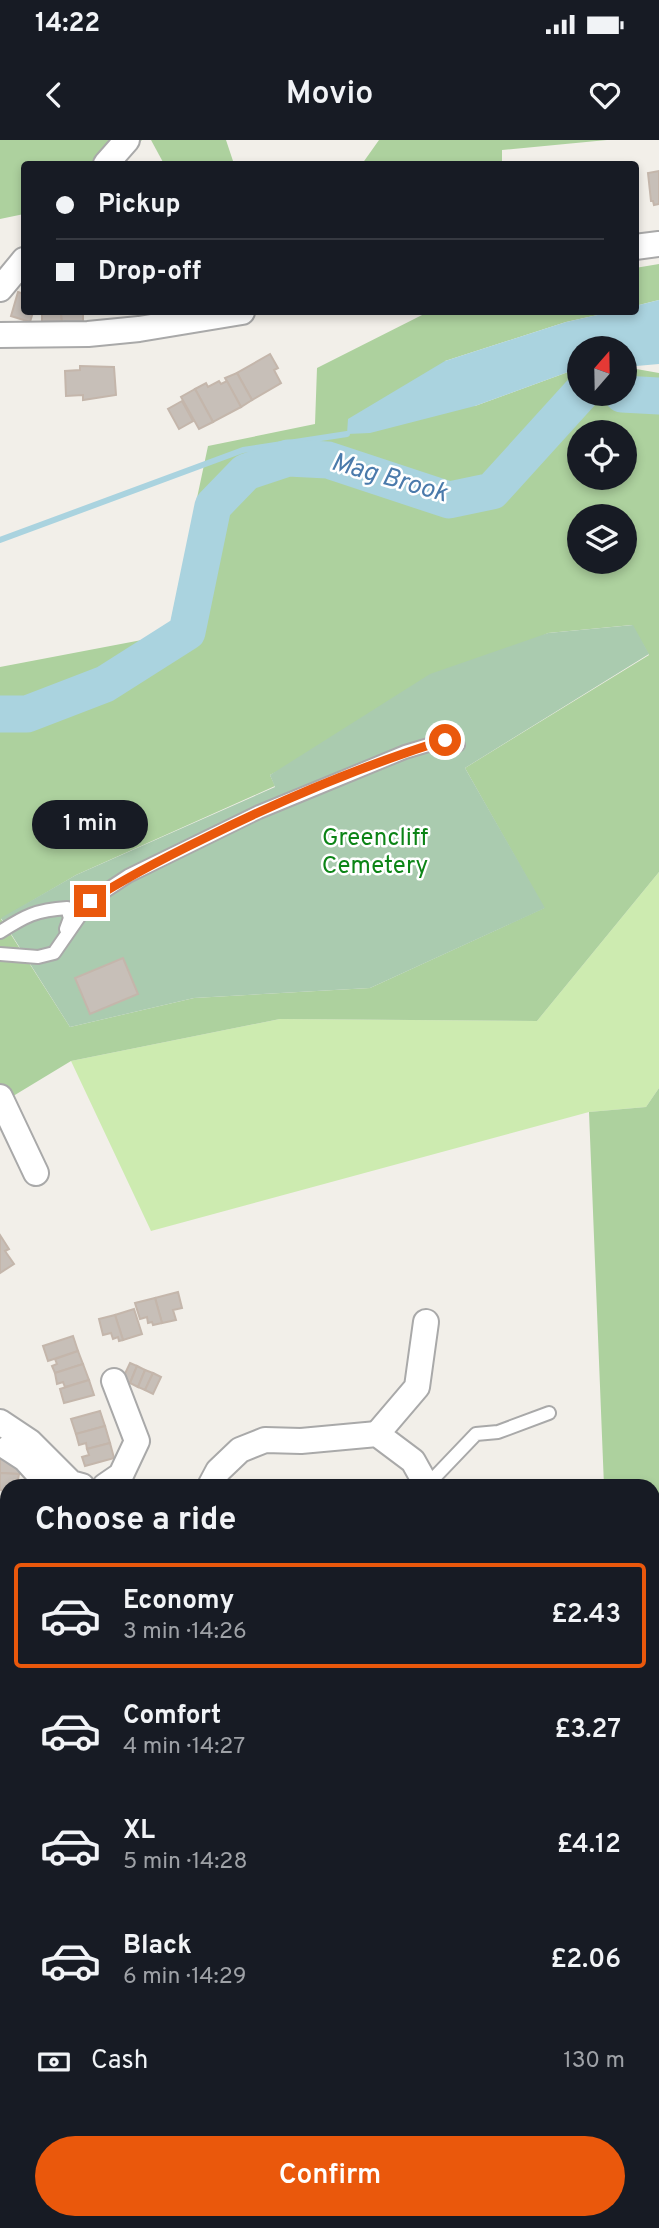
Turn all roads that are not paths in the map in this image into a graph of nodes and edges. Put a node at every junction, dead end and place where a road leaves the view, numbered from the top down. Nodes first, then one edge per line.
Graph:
1 (127, 140) edge
2 (109, 161) edge
3 (659, 244) edge
4 (639, 246) edge
5 (21, 264) edge
6 (0, 289) edge
7 (225, 315) edge
8 (0, 335) edge
9 (458, 745) dead end
10 (0, 932) edge
11 (64, 936) junction
12 (0, 954) edge
13 (0, 1097) edge
14 (36, 1173) dead end
15 (426, 1322) dead end
16 (114, 1381) dead end
17 (549, 1413) dead end
18 (0, 1422) edge
19 (377, 1434) junction
20 (8, 1448) dead end
21 (44, 1479) edge
22 (67, 1479) edge
23 (115, 1479) edge
24 (214, 1479) edge
25 (425, 1479) edge
26 (433, 1479) edge

1 - 2 street
3 - 4 street
5 - 6 street
7 - 8 street
9 - 11 lane
10 - 11 lane
11 - 12 lane
13 - 14 street
15 - 19 street
16 - 23 street
17 - 26 lane
18 - 22 street
19 - 24 street
19 - 25 street
20 - 21 street

